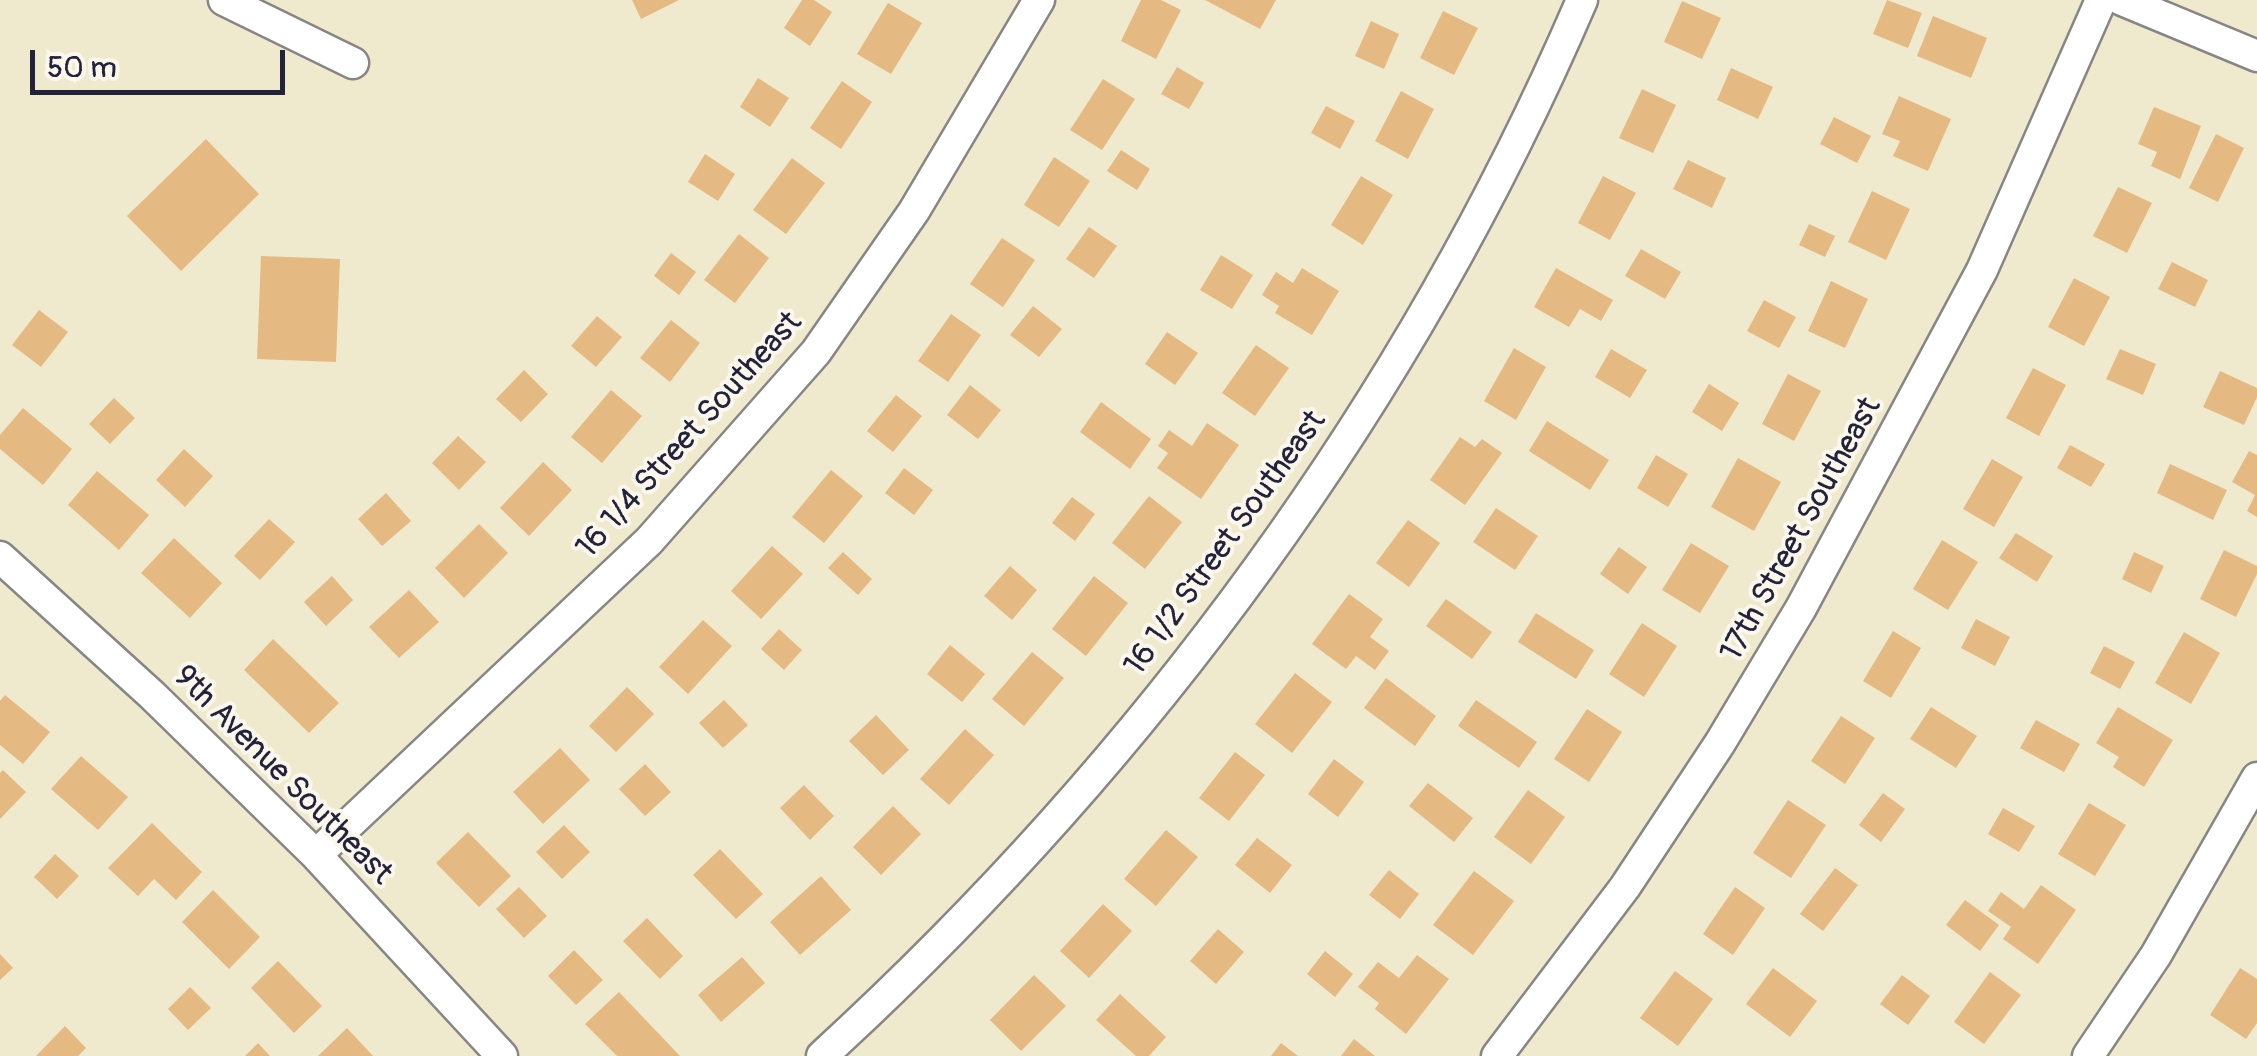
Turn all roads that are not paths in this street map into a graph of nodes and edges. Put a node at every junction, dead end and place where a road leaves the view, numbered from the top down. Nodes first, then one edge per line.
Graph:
1 (224, 0) edge
2 (1039, 0) edge
3 (1582, 0) edge
4 (2100, 0) edge
5 (2122, 0) edge
6 (2257, 56) edge
7 (353, 63) dead end
8 (0, 557) edge
9 (2257, 778) edge
10 (316, 855) junction
11 (502, 1056) edge
12 (822, 1056) edge
13 (1497, 1056) edge
14 (2088, 1056) edge

1 - 7 street
2 - 10 street, 16 1/4 Street Southeast
3 - 12 street, 16 1/2 Street Southeast
4 - 13 street, 17th Street Southeast
5 - 6 street
8 - 10 street, 9th Avenue Southeast
9 - 14 street
10 - 11 street, 9th Avenue Southeast

